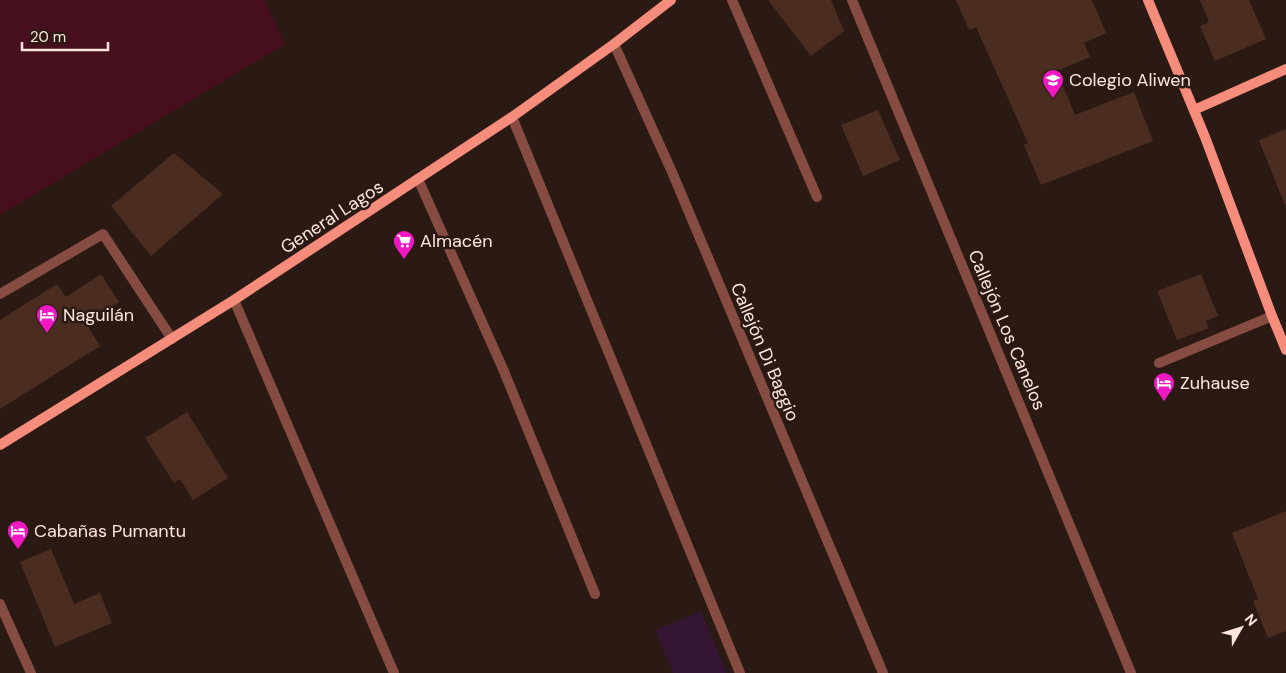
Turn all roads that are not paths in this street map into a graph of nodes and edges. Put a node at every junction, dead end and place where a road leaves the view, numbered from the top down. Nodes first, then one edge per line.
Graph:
1 (671, 0) edge
2 (732, 0) edge
3 (852, 0) edge
4 (1148, 0) edge
5 (614, 44) junction
6 (1286, 70) edge
7 (1194, 110) junction
8 (512, 117) junction
9 (418, 179) junction
10 (816, 196) dead end
11 (0, 294) edge
12 (234, 300) junction
13 (1272, 316) junction
14 (172, 339) junction
15 (1286, 350) edge
16 (1159, 363) dead end
17 (0, 446) edge
18 (595, 594) dead end
19 (0, 604) edge
20 (31, 673) edge
21 (394, 673) edge
22 (740, 673) edge
23 (883, 673) edge
24 (1132, 673) edge

1 - 5 main road, General Lagos
2 - 10 street
3 - 24 street, Callejón Los Canelos
4 - 7 main road
5 - 8 main road, General Lagos
5 - 23 street, Callejón Di Baggio
6 - 7 main road
7 - 13 main road
8 - 9 main road, General Lagos
8 - 22 street
9 - 12 main road, General Lagos
9 - 18 street
11 - 14 street
12 - 14 main road, General Lagos
12 - 21 street
13 - 15 main road
13 - 16 street
14 - 17 main road, General Lagos
19 - 20 street

